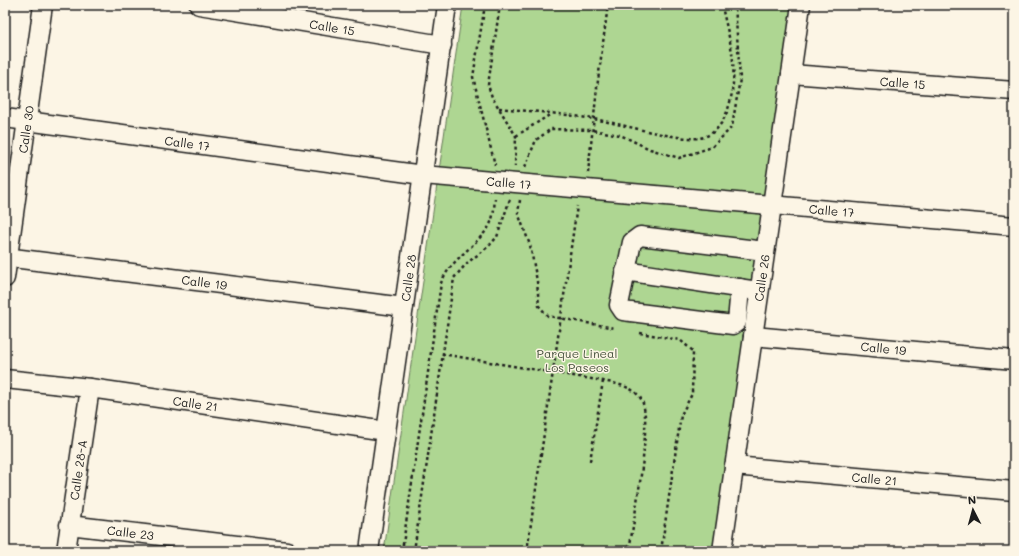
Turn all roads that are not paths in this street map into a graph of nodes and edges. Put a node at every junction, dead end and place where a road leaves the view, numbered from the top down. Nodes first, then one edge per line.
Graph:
1 (43, 5) edge
2 (199, 5) edge
3 (447, 5) edge
4 (801, 5) edge
5 (442, 45) junction
6 (791, 74) junction
7 (1014, 91) edge
8 (5, 118) edge
9 (27, 121) junction
10 (423, 175) junction
11 (772, 205) junction
12 (1014, 226) edge
13 (766, 251) junction
14 (7, 257) edge
15 (625, 271) junction
16 (5, 278) edge
17 (740, 288) junction
18 (760, 291) junction
19 (404, 306) junction
20 (753, 336) junction
21 (1014, 360) edge
22 (5, 379) edge
23 (90, 388) junction
24 (386, 431) junction
25 (734, 466) junction
26 (1014, 491) edge
27 (69, 525) junction
28 (66, 551) edge
29 (287, 551) edge
30 (369, 551) edge
31 (722, 551) edge

1 - 9 street, Calle 30
2 - 5 street, Calle 15
3 - 5 street, Calle 28
4 - 6 street, Calle 26
5 - 10 street, Calle 28
6 - 7 street, Calle 15
6 - 11 street, Calle 26
8 - 9 street, Calle 17
9 - 10 street, Calle 17
9 - 14 street, Calle 30
10 - 11 street, Calle 17
10 - 19 street, Calle 28
11 - 12 street, Calle 17
11 - 13 street, Calle 26
13 - 15 street
13 - 18 street, Calle 26
14 - 16 street, Calle 30
14 - 19 street, Calle 19
15 - 17 street
15 - 17 street
17 - 18 street
18 - 20 street, Calle 26
19 - 24 street, Calle 28
20 - 21 street, Calle 19
20 - 25 street, Calle 26
22 - 23 street, Calle 21
23 - 24 street, Calle 21
23 - 27 street, Calle 28-A
24 - 30 street, Calle 28
25 - 26 street, Calle 21
25 - 31 street, Calle 26
27 - 28 street, Calle 28-A
27 - 29 street, Calle 23

